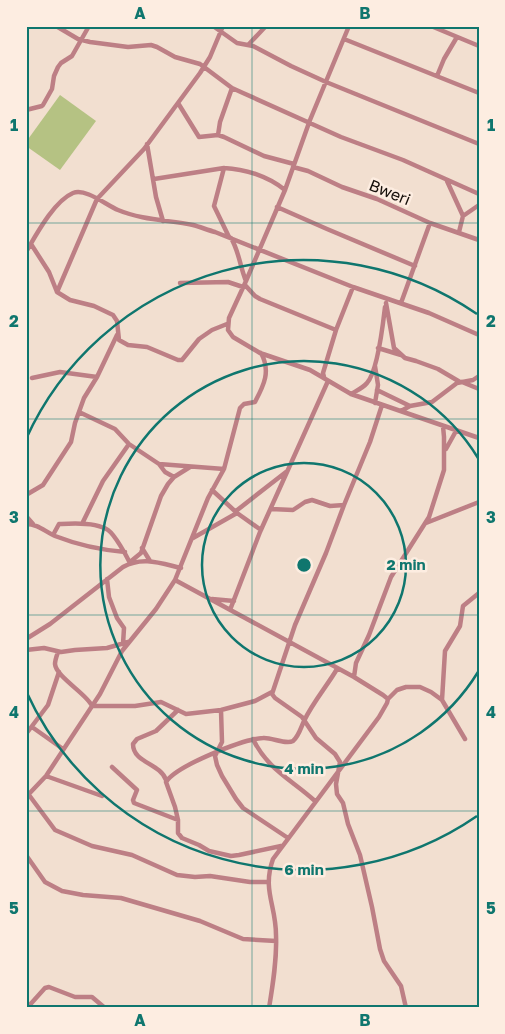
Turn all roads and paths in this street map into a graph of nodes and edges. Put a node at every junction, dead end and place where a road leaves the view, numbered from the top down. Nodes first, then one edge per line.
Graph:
1 (56, 26) edge
2 (89, 26) edge
3 (213, 26) edge
4 (266, 26) edge
5 (349, 26) edge
6 (431, 26) edge
7 (222, 29) edge
8 (457, 37) junction
9 (344, 39) junction
10 (80, 40) junction
11 (249, 44) junction
12 (479, 46) edge
13 (204, 67) junction
14 (437, 76) junction
15 (326, 82) junction
16 (232, 88) junction
17 (479, 94) edge
18 (178, 103) junction
19 (26, 110) edge
20 (309, 122) junction
21 (218, 135) junction
22 (147, 144) junction
23 (479, 144) edge
24 (294, 165) junction
25 (224, 168) junction
26 (154, 179) junction
27 (446, 180) junction
28 (285, 190) junction
29 (479, 194) edge
30 (97, 199) junction
31 (479, 205) edge
32 (277, 206) junction
33 (463, 216) junction
34 (163, 221) junction
35 (430, 223) junction
36 (459, 232) junction
37 (230, 237) junction
38 (479, 240) edge
39 (31, 244) junction
40 (260, 249) junction
41 (26, 252) edge
42 (415, 266) junction
43 (180, 283) dead end
44 (245, 284) junction
45 (353, 287) junction
46 (58, 292) junction
47 (386, 301) junction
48 (401, 303) junction
49 (227, 324) junction
50 (336, 330) junction
51 (117, 335) junction
52 (479, 335) edge
53 (378, 348) junction
54 (260, 352) junction
55 (402, 356) junction
56 (375, 365) junction
57 (479, 376) edge
58 (97, 377) junction
59 (32, 378) dead end
60 (326, 379) junction
61 (461, 382) junction
62 (479, 389) edge
63 (377, 390) junction
64 (351, 394) junction
65 (375, 403) junction
66 (382, 405) junction
67 (410, 406) junction
68 (401, 411) junction
69 (79, 412) junction
70 (443, 426) junction
71 (456, 431) junction
72 (479, 438) edge
73 (129, 444) junction
74 (445, 450) junction
75 (159, 464) junction
76 (191, 466) junction
77 (224, 469) junction
78 (287, 471) junction
79 (174, 477) junction
80 (212, 490) junction
81 (26, 496) edge
82 (479, 502) edge
83 (344, 505) junction
84 (271, 508) junction
85 (237, 512) junction
86 (26, 516) edge
87 (426, 523) junction
88 (27, 524) edge
89 (33, 524) junction
90 (82, 524) junction
91 (261, 530) junction
92 (53, 535) junction
93 (192, 538) junction
94 (142, 548) junction
95 (125, 552) junction
96 (150, 561) junction
97 (130, 562) junction
98 (180, 568) junction
99 (107, 579) junction
100 (175, 580) junction
101 (479, 594) edge
102 (208, 599) junction
103 (234, 601) junction
104 (230, 610) junction
105 (26, 639) edge
106 (129, 641) junction
107 (289, 642) junction
108 (123, 644) junction
109 (26, 650) edge
110 (58, 652) junction
111 (337, 668) junction
112 (59, 672) junction
113 (354, 677) junction
114 (272, 692) junction
115 (388, 699) junction
116 (442, 700) junction
117 (92, 706) junction
118 (178, 710) junction
119 (221, 710) junction
120 (304, 720) junction
121 (32, 727) junction
122 (26, 734) edge
123 (253, 739) junction
124 (464, 739) dead end
125 (63, 749) junction
126 (216, 751) junction
127 (112, 767) dead end
128 (340, 769) junction
129 (46, 776) junction
130 (166, 780) junction
131 (26, 788) edge
132 (29, 795) edge
133 (102, 796) dead end
134 (315, 801) junction
135 (178, 820) junction
136 (288, 838) junction
137 (283, 846) junction
138 (26, 855) edge
139 (267, 882) junction
140 (276, 941) junction
141 (27, 1008) edge
142 (105, 1008) edge
143 (269, 1008) edge
144 (406, 1008) edge

1 - 10 street
2 - 10 street
3 - 7 street
4 - 11 street
5 - 9 street
6 - 8 street
7 - 11 street
7 - 13 street
8 - 12 street
8 - 14 street
9 - 14 street
9 - 15 street
10 - 13 street
10 - 19 street
11 - 15 street
13 - 16 street
13 - 18 street
14 - 17 street
15 - 20 street
15 - 23 street
16 - 20 street
16 - 21 street
18 - 21 street, Bweri
18 - 22 street
20 - 24 street
20 - 27 street
21 - 24 street, Bweri
22 - 26 street
22 - 30 street
24 - 28 street
24 - 35 street, Bweri
25 - 26 street
25 - 28 street
25 - 37 street
26 - 34 street
27 - 29 street
27 - 33 street
28 - 32 street
30 - 34 street
30 - 39 street
30 - 46 street
31 - 33 street
32 - 40 street
32 - 42 street
33 - 36 street
34 - 37 street
35 - 36 street, Bweri
35 - 42 street
36 - 38 street, Bweri
37 - 40 street
37 - 44 street
39 - 41 street
39 - 46 street
40 - 44 street
40 - 45 street
42 - 48 street
43 - 44 street
44 - 49 street
44 - 50 street
45 - 47 street
45 - 50 street
46 - 51 street
47 - 48 street
47 - 53 street
47 - 55 street
48 - 52 street
49 - 51 street
49 - 54 street
50 - 60 street
51 - 58 street
53 - 55 street
53 - 56 street
54 - 60 street
54 - 77 street
55 - 61 street
56 - 63 street
56 - 64 street
57 - 61 street
58 - 59 street
58 - 69 street
60 - 64 street
60 - 78 street
61 - 62 street
61 - 67 street
63 - 65 street
63 - 67 street
64 - 65 street
65 - 66 street
66 - 68 street
66 - 83 street
67 - 68 street
68 - 70 street
69 - 73 street
69 - 81 street
70 - 71 street
70 - 74 street
71 - 72 street
71 - 74 street
73 - 75 street
73 - 90 street
74 - 87 street
75 - 76 street
75 - 79 street
76 - 77 street
76 - 79 street
77 - 80 street
78 - 84 street
78 - 85 street
79 - 94 street
80 - 85 street
80 - 93 street
82 - 87 street
83 - 84 street
83 - 107 street
84 - 91 street
85 - 91 street
85 - 93 street
86 - 89 street
87 - 113 street
88 - 89 street
89 - 92 street
90 - 92 street
90 - 95 street
91 - 103 street
92 - 95 street
93 - 98 street
94 - 96 street
94 - 97 street
95 - 97 street
96 - 97 street
96 - 98 street
97 - 99 street
98 - 100 street
99 - 105 street
99 - 108 street
100 - 102 street
100 - 106 street
101 - 116 street
102 - 103 street
102 - 104 street
103 - 104 street
104 - 107 street
106 - 108 street
106 - 117 street
107 - 111 street
107 - 114 street
108 - 110 street
109 - 110 street
110 - 112 street
111 - 113 street
111 - 120 street
112 - 117 street
112 - 121 street
113 - 115 street
114 - 119 street
114 - 120 street
115 - 116 street
115 - 128 street
116 - 124 street
117 - 118 street
117 - 125 street
118 - 119 street
118 - 130 street
119 - 126 street
120 - 123 street
120 - 128 street
121 - 122 street
121 - 125 street
123 - 126 street
123 - 134 street
125 - 129 street
126 - 130 street
126 - 136 street
127 - 135 street
128 - 134 street
128 - 144 street
129 - 132 street
129 - 133 street
130 - 135 street
131 - 132 street
132 - 139 street
134 - 136 street
135 - 137 street
136 - 137 street
137 - 139 street
138 - 140 street
139 - 140 street
140 - 143 street
141 - 142 street

